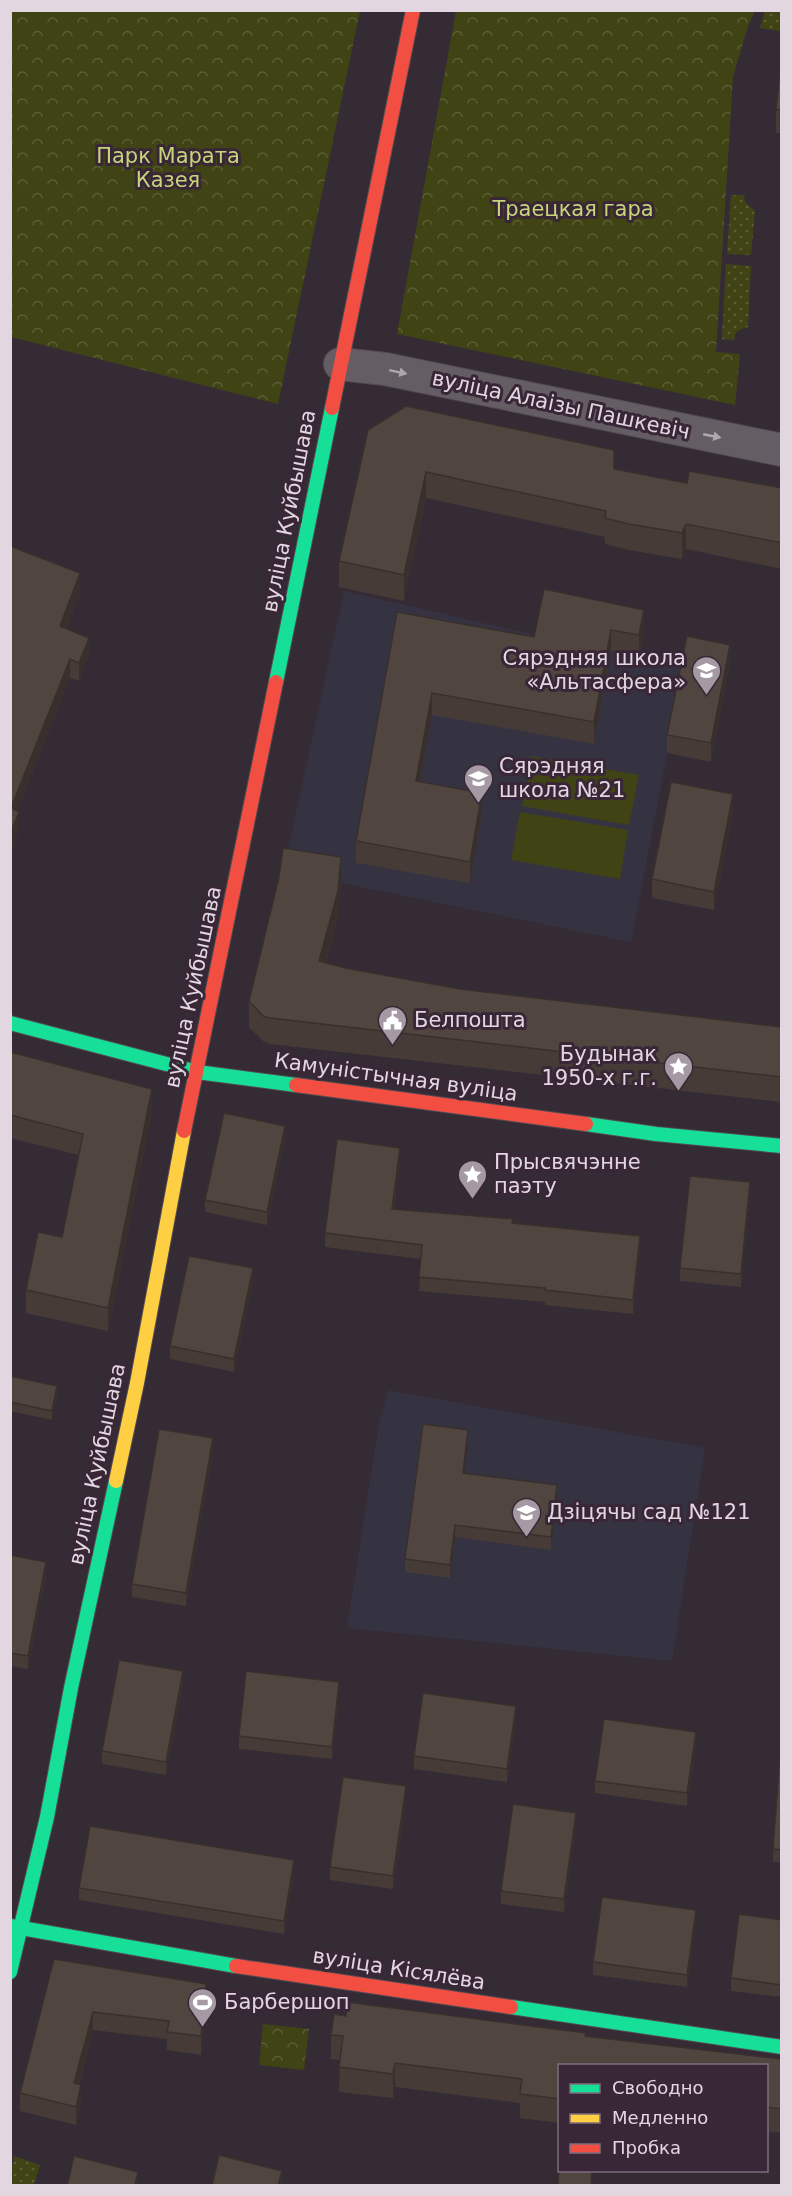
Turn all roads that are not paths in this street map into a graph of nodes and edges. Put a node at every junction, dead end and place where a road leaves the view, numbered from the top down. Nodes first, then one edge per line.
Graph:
1 (413, 10) edge
2 (340, 364) junction
3 (782, 450) edge
4 (10, 1023) edge
5 (197, 1072) junction
6 (782, 1146) edge
7 (16, 1928) edge
8 (10, 1972) edge
9 (782, 2047) edge

1 - 2 main road, вуліца Куйбышава
2 -> 3 street, вуліца Алаізы Пашкевіч
2 - 5 main road, вуліца Куйбышава
4 - 5 main road, Камуністычная вуліца
5 - 6 main road, Камуністычная вуліца
5 - 7 main road, вуліца Куйбышава
7 - 8 main road, вуліца Куйбышава
7 - 9 main road, вуліца Кісялёва

